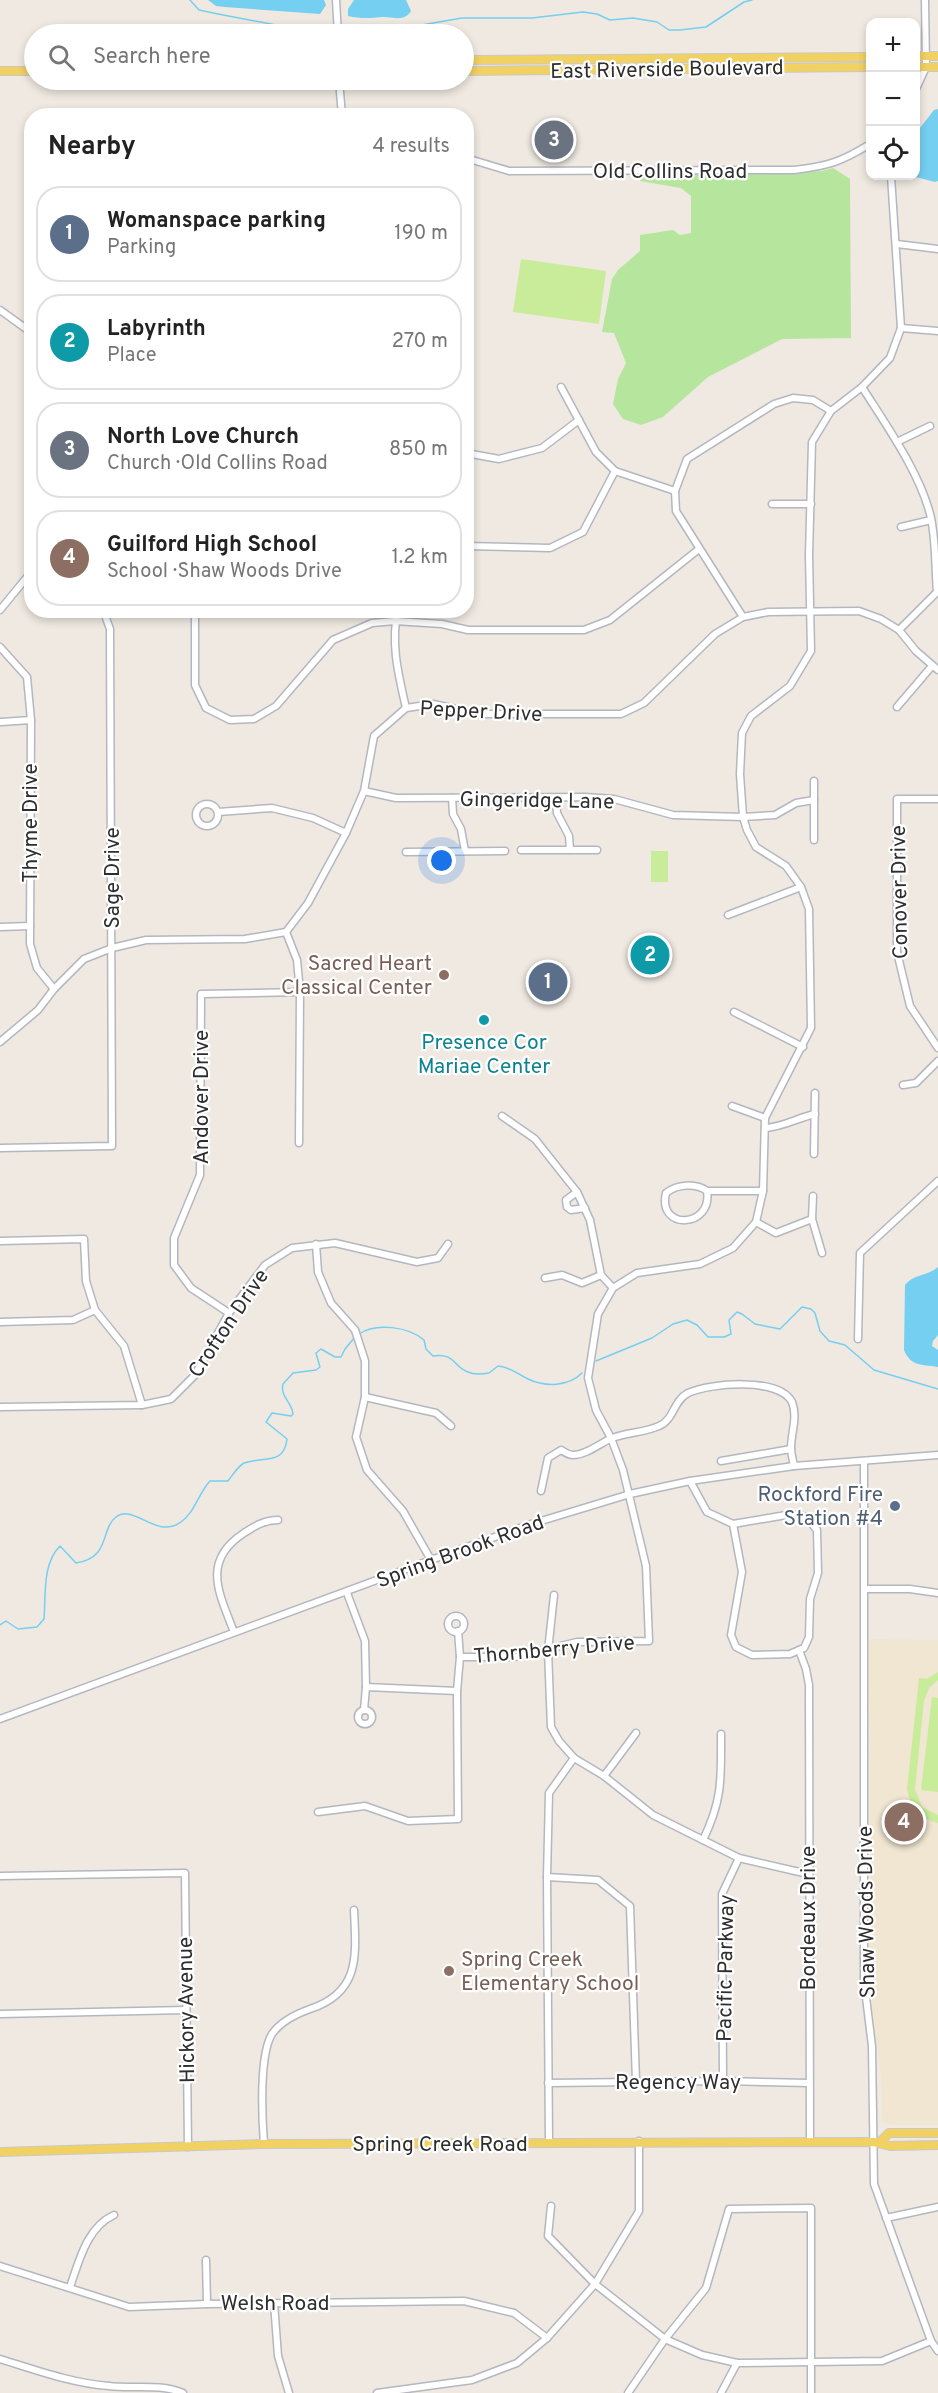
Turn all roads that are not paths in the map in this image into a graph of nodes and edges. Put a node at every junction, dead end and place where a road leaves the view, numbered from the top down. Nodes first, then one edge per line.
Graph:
1 (336, 0) edge
2 (925, 0) edge
3 (337, 24) edge
4 (920, 56) edge
5 (926, 56) junction
6 (938, 56) edge
7 (866, 57) edge
8 (742, 58) junction
9 (474, 60) edge
10 (866, 67) edge
11 (920, 67) edge
12 (926, 67) junction
13 (938, 67) edge
14 (743, 68) junction
15 (0, 71) edge
16 (24, 71) edge
17 (474, 71) edge
18 (920, 80) edge
19 (340, 90) edge
20 (341, 108) edge
21 (866, 146) edge
22 (474, 160) edge
23 (891, 180) edge
24 (897, 244) junction
25 (938, 249) edge
26 (0, 310) edge
27 (24, 326) edge
28 (901, 328) junction
29 (938, 331) edge
30 (561, 387) dead end
31 (862, 387) junction
32 (831, 411) junction
33 (579, 420) junction
34 (930, 426) dead end
35 (897, 442) junction
36 (474, 454) edge
37 (615, 471) junction
38 (675, 491) junction
39 (772, 504) dead end
40 (811, 504) junction
41 (931, 520) junction
42 (901, 527) dead end
43 (474, 546) edge
44 (699, 549) junction
45 (24, 580) edge
46 (0, 594) edge
47 (7, 600) junction
48 (0, 610) edge
49 (812, 612) junction
50 (743, 617) junction
51 (106, 618) edge
52 (195, 618) edge
53 (396, 618) edge
54 (395, 621) junction
55 (899, 630) junction
56 (0, 647) edge
57 (935, 668) edge
58 (897, 707) dead end
59 (406, 708) junction
60 (31, 720) junction
61 (0, 722) edge
62 (814, 781) dead end
63 (364, 791) junction
64 (452, 798) junction
65 (556, 799) junction
66 (938, 799) edge
67 (814, 800) junction
68 (218, 812) dead end
69 (743, 817) junction
70 (346, 833) junction
71 (814, 840) dead end
72 (521, 850) dead end
73 (570, 850) junction
74 (597, 850) dead end
75 (465, 851) junction
76 (505, 851) dead end
77 (406, 852) dead end
78 (801, 887) junction
79 (728, 915) dead end
80 (30, 926) junction
81 (0, 927) edge
82 (286, 932) junction
83 (112, 948) junction
84 (54, 989) junction
85 (300, 992) junction
86 (734, 1012) dead end
87 (0, 1042) edge
88 (803, 1047) junction
89 (938, 1048) edge
90 (938, 1061) edge
91 (903, 1085) dead end
92 (815, 1093) dead end
93 (732, 1106) dead end
94 (815, 1114) junction
95 (502, 1116) dead end
96 (765, 1118) junction
97 (765, 1128) junction
98 (299, 1143) dead end
99 (0, 1148) edge
100 (814, 1154) dead end
101 (938, 1181) edge
102 (707, 1191) junction
103 (763, 1191) junction
104 (577, 1192) junction
105 (813, 1196) dead end
106 (585, 1208) junction
107 (812, 1218) junction
108 (756, 1222) junction
109 (0, 1241) edge
110 (316, 1244) junction
111 (448, 1244) dead end
112 (822, 1253) dead end
113 (601, 1275) junction
114 (545, 1278) dead end
115 (613, 1288) junction
116 (95, 1310) junction
117 (229, 1313) junction
118 (0, 1322) edge
119 (858, 1339) dead end
120 (365, 1397) junction
121 (142, 1405) junction
122 (0, 1407) edge
123 (451, 1426) dead end
124 (611, 1438) junction
125 (791, 1449) junction
126 (938, 1455) edge
127 (721, 1461) dead end
128 (864, 1461) junction
129 (794, 1466) junction
130 (690, 1481) junction
131 (541, 1491) dead end
132 (630, 1494) junction
133 (278, 1520) dead end
134 (733, 1524) junction
135 (431, 1560) junction
136 (865, 1589) junction
137 (347, 1593) junction
138 (938, 1593) edge
139 (554, 1595) dead end
140 (458, 1631) dead end
141 (234, 1632) junction
142 (548, 1650) junction
143 (799, 1650) junction
144 (460, 1656) junction
145 (366, 1687) junction
146 (457, 1691) junction
147 (364, 1710) dead end
148 (0, 1719) edge
149 (636, 1733) dead end
150 (721, 1734) dead end
151 (574, 1758) junction
152 (604, 1776) junction
153 (318, 1812) dead end
154 (703, 1840) junction
155 (739, 1858) junction
156 (808, 1874) junction
157 (0, 1876) edge
158 (547, 1877) junction
159 (354, 1910) dead end
160 (186, 2010) junction
161 (0, 2014) edge
162 (636, 2081) junction
163 (723, 2081) junction
164 (548, 2083) junction
165 (809, 2083) junction
166 (938, 2133) edge
167 (639, 2141) junction
168 (810, 2142) junction
169 (877, 2142) junction
170 (549, 2143) junction
171 (264, 2144) junction
172 (938, 2145) edge
173 (188, 2147) junction
174 (0, 2152) edge
175 (551, 2206) dead end
176 (938, 2207) edge
177 (114, 2215) dead end
178 (886, 2218) junction
179 (206, 2260) dead end
180 (0, 2266) edge
181 (595, 2284) junction
182 (69, 2287) junction
183 (274, 2303) junction
184 (207, 2304) junction
185 (547, 2338) junction
186 (665, 2339) junction
187 (931, 2341) junction
188 (938, 2351) edge
189 (0, 2359) edge
190 (812, 2362) junction
191 (737, 2363) junction
192 (183, 2393) edge
193 (289, 2393) edge
194 (377, 2393) edge
195 (628, 2393) edge
196 (721, 2393) edge
197 (811, 2393) edge

1 - 3 street
2 - 5 street
4 - 5 main road
5 - 6 main road
5 - 12 street
7 - 8 main road, East Riverside Boulevard
8 - 9 main road, East Riverside Boulevard
8 - 14 main road
10 - 14 main road, East Riverside Boulevard
11 - 12 main road
12 - 13 main road
12 - 18 street
14 - 17 main road, East Riverside Boulevard
15 - 16 main road
19 - 20 street
21 - 22 street, Old Collins Road
23 - 24 street
24 - 25 street
24 - 28 street
26 - 27 street
28 - 29 street
28 - 31 street
30 - 33 street
31 - 32 street
31 - 35 street
32 - 38 street
32 - 40 street
33 - 36 street
33 - 37 street
34 - 35 street
35 - 41 street
37 - 38 street
37 - 43 street
38 - 44 street
39 - 40 street
40 - 49 street
41 - 42 street
41 - 55 street
44 - 50 street
44 - 54 street
45 - 47 street
46 - 47 street
47 - 48 street
49 - 50 street, Pepper Drive
49 - 55 street, Pepper Drive
49 - 69 street
50 - 59 street, Pepper Drive
51 - 83 street, Sage Drive
52 - 54 street
53 - 54 street
54 - 59 street
55 - 57 street, Pepper Drive
56 - 60 street, Thyme Drive
57 - 58 street
59 - 63 street, Pepper Drive
60 - 61 street
60 - 80 street, Thyme Drive
62 - 67 street
63 - 64 street, Gingeridge Lane
63 - 70 street, Pepper Drive
64 - 65 street, Gingeridge Lane
64 - 75 street
65 - 69 street, Gingeridge Lane
65 - 73 street
66 - 89 street, Conover Drive
67 - 69 street, Gingeridge Lane
67 - 71 street
68 - 70 street
69 - 78 street
70 - 82 street, Pepper Drive
72 - 73 street
73 - 74 street
75 - 76 street
75 - 77 street
78 - 79 street
78 - 88 street
80 - 81 street
80 - 84 street, Thyme Drive
82 - 83 street
82 - 85 street
83 - 84 street
83 - 99 street, Sage Drive
84 - 87 street
85 - 98 street
85 - 117 street, Andover Drive
86 - 88 street
88 - 96 street
90 - 91 street
92 - 94 street
93 - 96 street
94 - 97 street
94 - 100 street
95 - 104 street
96 - 97 street
97 - 103 street
101 - 119 street
102 - 102 street
102 - 103 street
103 - 108 street
104 - 106 street
104 - 106 street
105 - 107 street
106 - 113 street
107 - 108 street
107 - 112 street
108 - 115 street
109 - 116 street
110 - 111 street, Crofton Drive
110 - 117 street, Crofton Drive
110 - 120 street
113 - 114 street
113 - 115 street
115 - 124 street
116 - 118 street
116 - 121 street
117 - 121 street, Crofton Drive
120 - 123 street
120 - 135 street
121 - 122 street, Crofton Drive
124 - 125 street
124 - 131 street
124 - 132 street
125 - 127 street
125 - 129 street
126 - 128 street, Spring Brook Road
128 - 129 street, Spring Brook Road
128 - 136 street, Shaw Woods Drive
129 - 130 street, Spring Brook Road
130 - 132 street, Spring Brook Road
130 - 134 street
132 - 135 street, Spring Brook Road
132 - 142 street, Thornberry Drive
133 - 141 street
134 - 143 street
134 - 143 street
135 - 137 street, Spring Brook Road
136 - 138 street
136 - 169 street, Shaw Woods Drive
137 - 141 street, Spring Brook Road
137 - 145 street
139 - 142 street
140 - 144 street
141 - 148 street, Spring Brook Road
142 - 144 street, Thornberry Drive
142 - 151 street
143 - 156 street, Bordeaux Drive
144 - 146 street
145 - 146 street, Thornberry Drive
145 - 147 street
146 - 153 street
149 - 152 street
150 - 154 street
151 - 152 street
151 - 158 street
152 - 154 street
154 - 155 street
155 - 156 street
155 - 163 street, Pacific Parkway
156 - 165 street, Bordeaux Drive
157 - 160 street, Hickory Avenue
158 - 162 street
158 - 164 street
159 - 171 street
160 - 161 street
160 - 173 street, Hickory Avenue
162 - 163 street, Regency Way
162 - 164 street, Regency Way
163 - 165 street, Regency Way
164 - 170 street
165 - 168 street, Bordeaux Drive
166 - 169 main road, Spring Creek Road
167 - 168 main road, Spring Creek Road
167 - 170 main road, Spring Creek Road
167 - 181 street
168 - 169 main road, Spring Creek Road
169 - 172 main road, Spring Creek Road
169 - 178 street, Shaw Woods Drive
170 - 171 main road, Spring Creek Road
171 - 173 main road, Spring Creek Road
173 - 174 main road, Spring Creek Road
175 - 181 street
176 - 178 street
177 - 182 street
178 - 187 street, Shaw Woods Drive
179 - 184 street
180 - 182 street, Welsh Road
181 - 185 street
181 - 186 street
182 - 184 street, Welsh Road
183 - 184 street, Welsh Road
183 - 185 street, Welsh Road
183 - 193 street
185 - 194 street
186 - 190 street
186 - 191 street
186 - 195 street
187 - 188 street, Shaw Woods Drive
187 - 190 street
189 - 192 street
190 - 191 street
190 - 197 street
191 - 196 street

